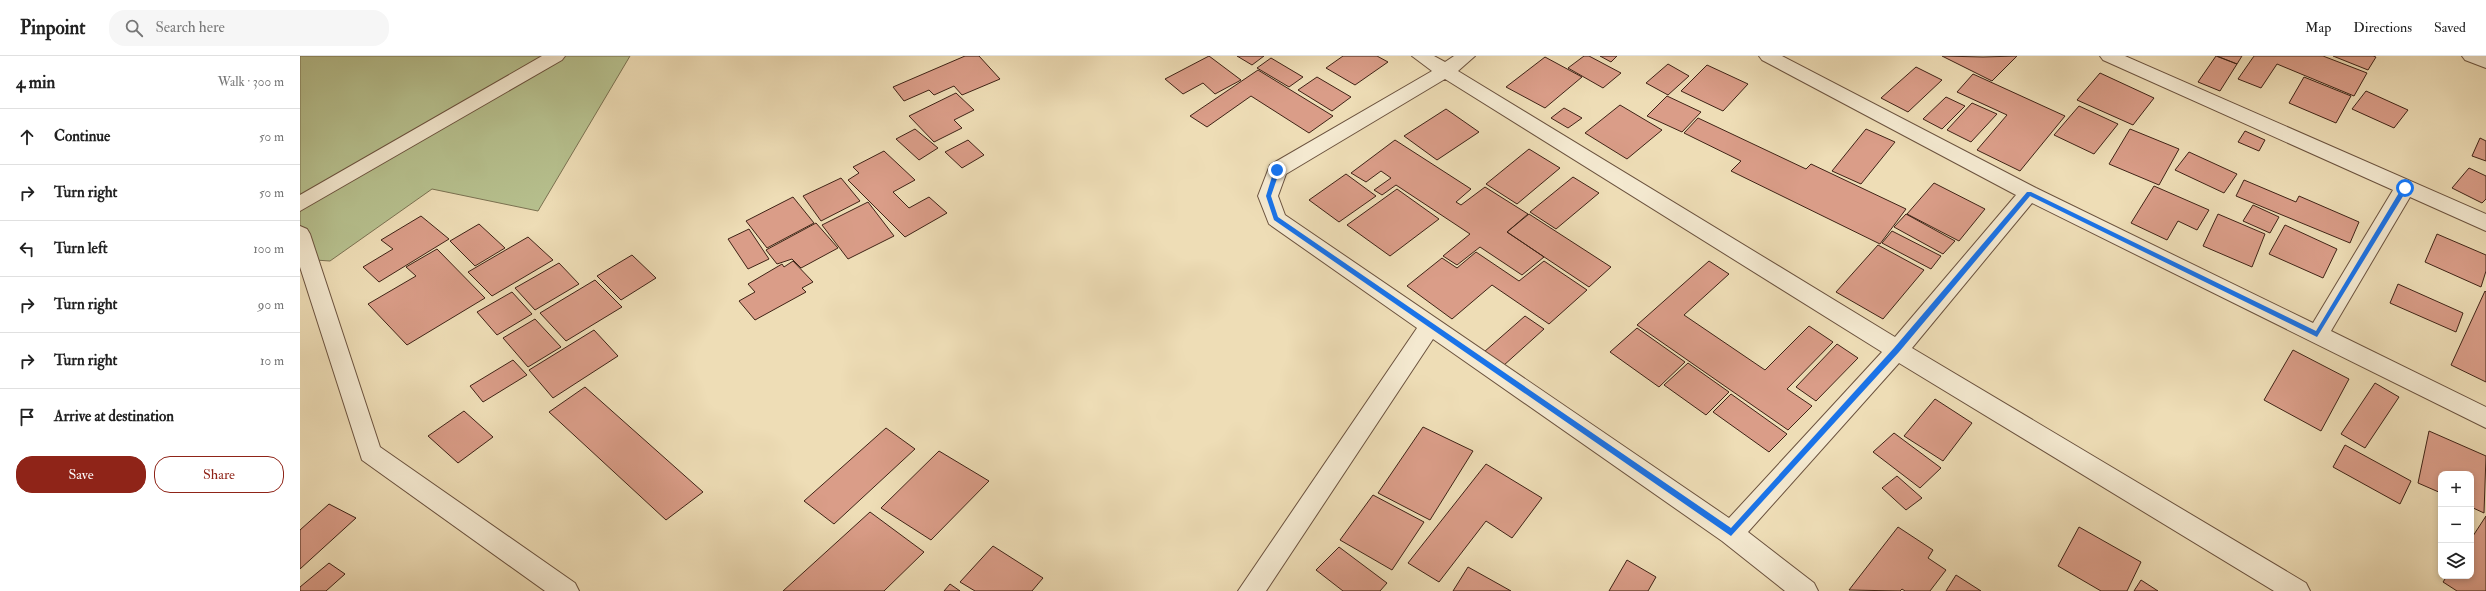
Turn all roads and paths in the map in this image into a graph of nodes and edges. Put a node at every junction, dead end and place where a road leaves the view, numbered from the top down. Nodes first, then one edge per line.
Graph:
1 (556, 56) edge
2 (1421, 56) edge
3 (1466, 56) edge
4 (1768, 56) edge
5 (2109, 56) edge
6 (2471, 56) edge
7 (2130, 60) edge
8 (2486, 62) edge
9 (1446, 71) junction
10 (2405, 188) junction
11 (2029, 193) junction
12 (300, 204) edge
13 (2486, 223) edge
14 (300, 234) edge
15 (1431, 325) junction
16 (2317, 335) junction
17 (1896, 350) junction
18 (2486, 418) edge
19 (1731, 533) junction
20 (566, 591) edge
21 (1251, 591) edge
22 (1805, 591) edge
23 (2297, 591) edge

1 - 12 street
2 - 9 street
3 - 9 street
4 - 11 street
5 - 7 street
6 - 8 street
7 - 10 street
9 - 15 street
9 - 17 street
10 - 13 street
10 - 16 street
11 - 16 street
11 - 17 street
14 - 20 street
15 - 19 street
15 - 21 street
16 - 18 street
17 - 19 street
17 - 23 street
19 - 22 street

